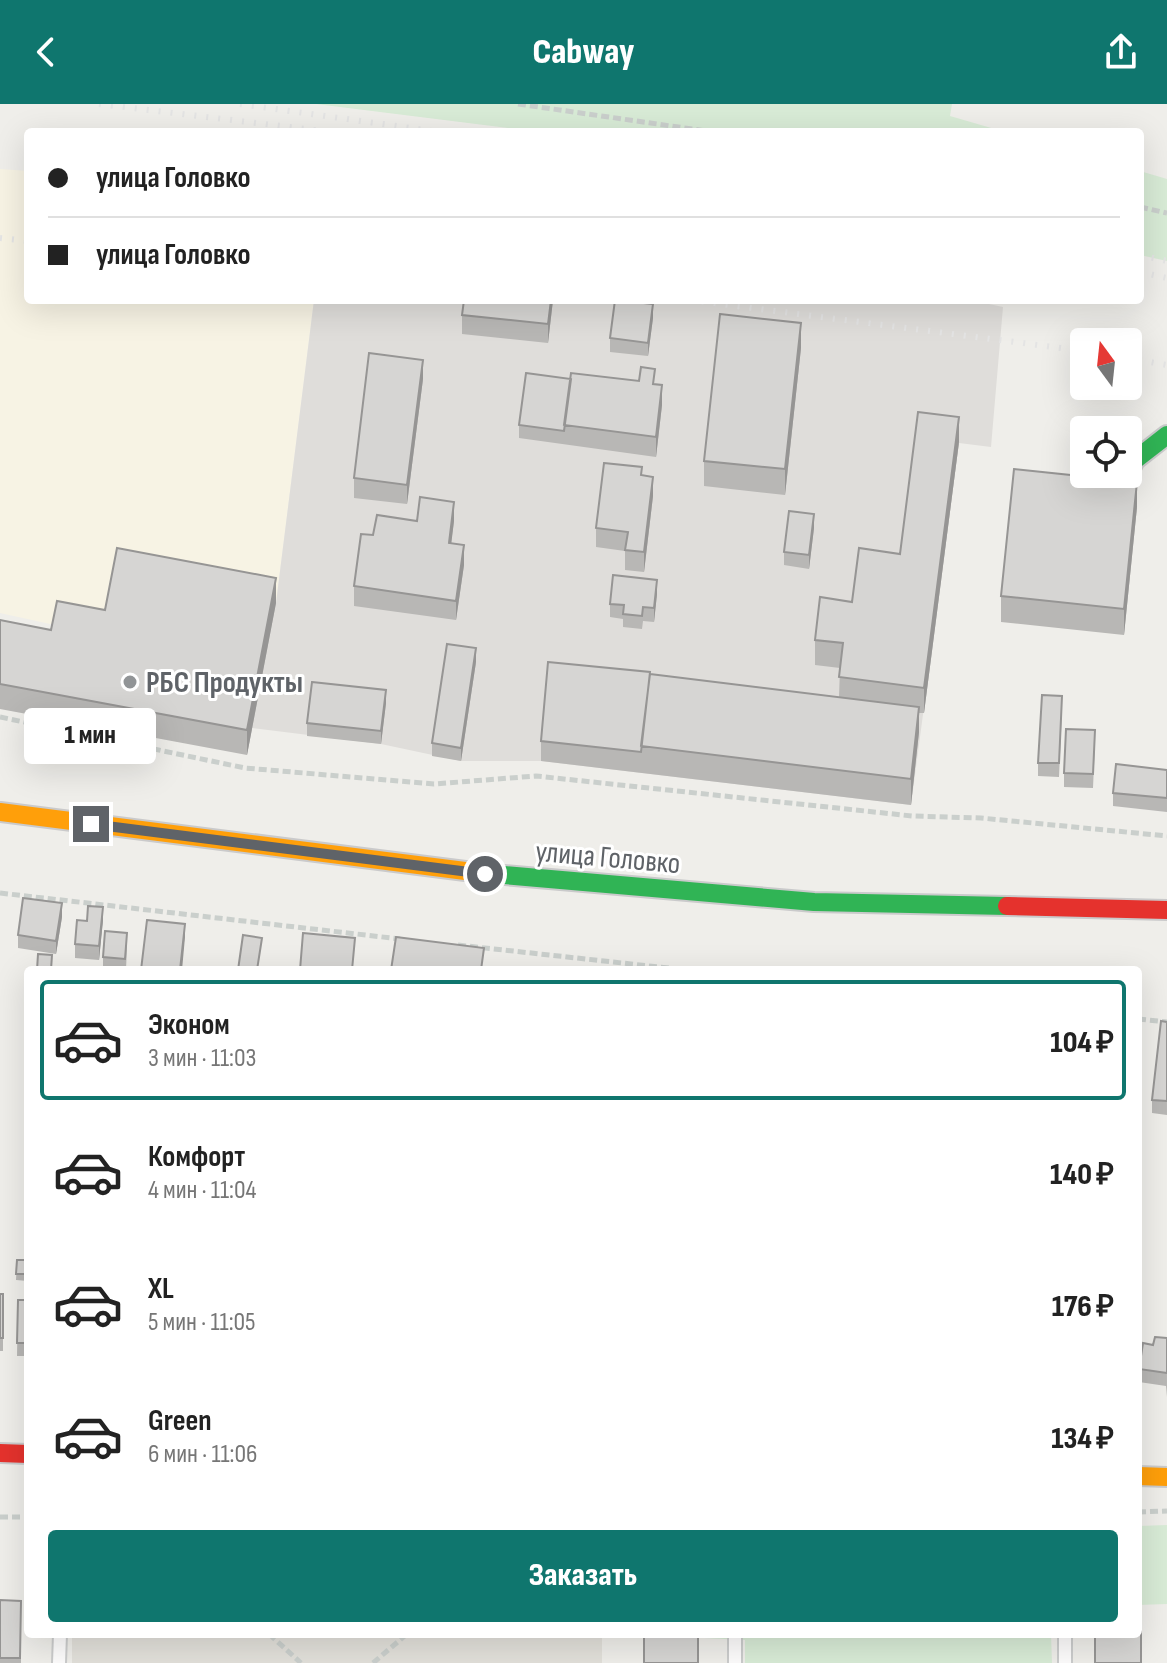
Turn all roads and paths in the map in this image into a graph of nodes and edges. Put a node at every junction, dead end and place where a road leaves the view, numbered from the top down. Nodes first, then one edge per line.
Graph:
1 (518, 104) edge
2 (685, 128) edge
3 (1144, 208) edge
4 (1167, 213) edge
5 (1167, 435) edge
6 (1142, 455) edge
7 (0, 717) edge
8 (0, 812) edge
9 (1167, 836) edge
10 (0, 893) edge
11 (1167, 910) edge
12 (404, 939) edge
13 (451, 944) edge
14 (650, 966) edge
15 (1142, 1019) edge
16 (1167, 1022) edge
17 (0, 1453) edge
18 (24, 1454) edge
19 (1142, 1476) edge
20 (1167, 1477) edge
21 (1167, 1511) edge
22 (1142, 1512) edge
23 (0, 1517) edge
24 (24, 1517) edge
25 (60, 1638) edge
26 (273, 1638) edge
27 (402, 1638) edge
28 (735, 1638) edge
29 (1065, 1638) edge
30 (59, 1663) edge
31 (301, 1663) edge
32 (373, 1663) edge
33 (735, 1663) edge
34 (1065, 1663) edge

1 - 2 path
3 - 4 path
5 - 6 main road
7 - 9 path
8 - 11 main road, улица Головко
10 - 12 path
13 - 14 path
15 - 16 path
17 - 18 main road
19 - 20 main road
21 - 22 path
23 - 24 path
25 - 30 lane
26 - 31 path
27 - 32 path
28 - 33 lane
29 - 34 lane

